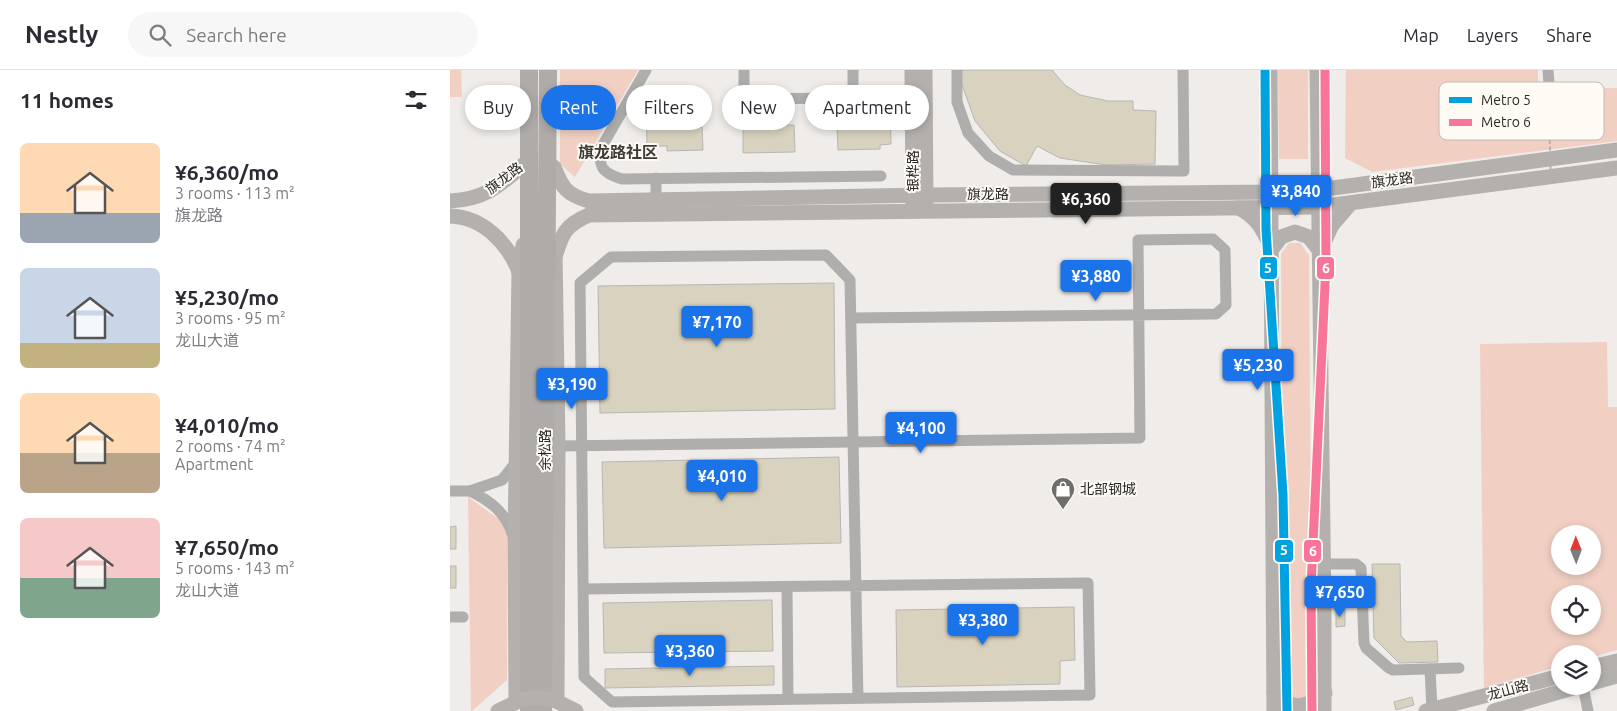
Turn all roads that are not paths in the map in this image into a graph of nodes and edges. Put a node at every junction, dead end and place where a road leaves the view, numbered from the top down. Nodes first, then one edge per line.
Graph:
1 (529, 70) edge
2 (548, 70) edge
3 (646, 70) edge
4 (744, 70) edge
5 (853, 70) edge
6 (912, 70) edge
7 (924, 70) edge
8 (957, 70) edge
9 (1183, 70) edge
10 (1270, 70) edge
11 (1317, 70) edge
12 (548, 85) edge
13 (547, 130) edge
14 (548, 130) edge
15 (1617, 150) edge
16 (529, 160) junction
17 (554, 167) junction
18 (1617, 168) edge
19 (1140, 172) junction
20 (880, 176) dead end
21 (796, 177) junction
22 (656, 178) junction
23 (1318, 190) junction
24 (1272, 192) junction
25 (1140, 193) junction
26 (919, 195) junction
27 (796, 197) junction
28 (656, 200) junction
29 (450, 201) edge
30 (1351, 203) junction
31 (1318, 207) junction
32 (1239, 208) junction
33 (1272, 208) junction
34 (1140, 209) junction
35 (919, 212) junction
36 (529, 214) junction
37 (450, 216) edge
38 (1272, 250) junction
39 (1320, 250) junction
40 (555, 258) junction
41 (519, 272) junction
42 (1138, 315) junction
43 (851, 318) junction
44 (852, 442) junction
45 (582, 445) junction
46 (558, 446) junction
47 (517, 461) junction
48 (450, 491) edge
49 (470, 491) junction
50 (515, 541) junction
51 (1323, 564) junction
52 (856, 586) junction
53 (787, 587) junction
54 (583, 589) junction
55 (450, 617) edge
56 (463, 617) dead end
57 (1274, 661) junction
58 (1617, 661) edge
59 (1601, 665) edge
60 (1459, 668) dead end
61 (1430, 669) junction
62 (1617, 676) edge
63 (1551, 678) edge
64 (1601, 680) edge
65 (1324, 690) junction
66 (1274, 692) junction
67 (1551, 694) edge
68 (1585, 695) edge
69 (858, 698) junction
70 (788, 699) junction
71 (828, 699) junction
72 (522, 704) edge
73 (551, 704) edge
74 (1429, 710) edge
75 (498, 711) edge
76 (576, 711) edge
77 (828, 711) edge
78 (1264, 711) edge
79 (1274, 711) edge
80 (1324, 711) edge
81 (1334, 711) edge
82 (1494, 711) edge
83 (1588, 711) edge

1 - 16 highway, 余松路
2 - 12 highway, 余松路
3 - 22 street
4 - 5 street
6 - 26 main road, 银桦路
7 - 26 main road, 银桦路
8 - 19 street
9 - 19 street
10 - 24 main road
11 - 23 main road
13 - 73 highway, 余松路
14 - 17 main road
15 - 23 main road, 旗龙路
16 - 29 main road, 旗龙路
16 - 36 highway, 余松路
17 - 28 main road, 旗龙路
17 - 40 main road
18 - 30 main road
19 - 25 street
20 - 21 street
21 - 22 street
21 - 27 street
22 - 28 street
23 - 24 main road, 旗龙路
23 - 31 main road
24 - 25 main road, 旗龙路
24 - 33 main road
25 - 26 main road, 旗龙路
25 - 34 street
26 - 27 main road, 旗龙路
26 - 35 main road, 银桦路
27 - 28 main road, 旗龙路
30 - 31 main road
30 - 39 main road
31 - 33 main road
31 - 39 main road
32 - 33 main road
32 - 34 main road
32 - 38 main road
33 - 38 main road
34 - 35 main road
35 - 40 main road
36 - 41 main road
36 - 72 highway, 余松路
37 - 41 main road
38 - 39 main road
38 - 57 main road
39 - 51 main road
40 - 46 main road
41 - 47 main road
42 - 42 street
42 - 43 street
42 - 44 street
43 - 44 street
43 - 45 street
44 - 45 street
44 - 52 street
45 - 46 street
45 - 54 street
46 - 73 main road
47 - 49 street
47 - 50 main road
48 - 49 street
49 - 50 street
50 - 72 main road
51 - 61 street
51 - 65 main road
52 - 53 street
52 - 69 street
52 - 69 street
53 - 54 street
53 - 70 street
54 - 70 street
55 - 56 street
57 - 66 main road
57 - 78 main road
58 - 59 main road
60 - 61 street
61 - 74 street
62 - 64 main road
63 - 74 main road, 龙山路
65 - 66 main road
65 - 80 main road
65 - 81 main road
66 - 79 main road
67 - 82 main road, 龙山路
68 - 83 street
69 - 71 street
70 - 71 street
71 - 77 street
72 - 73 main road, bridge
72 - 75 main road
73 - 76 main road

